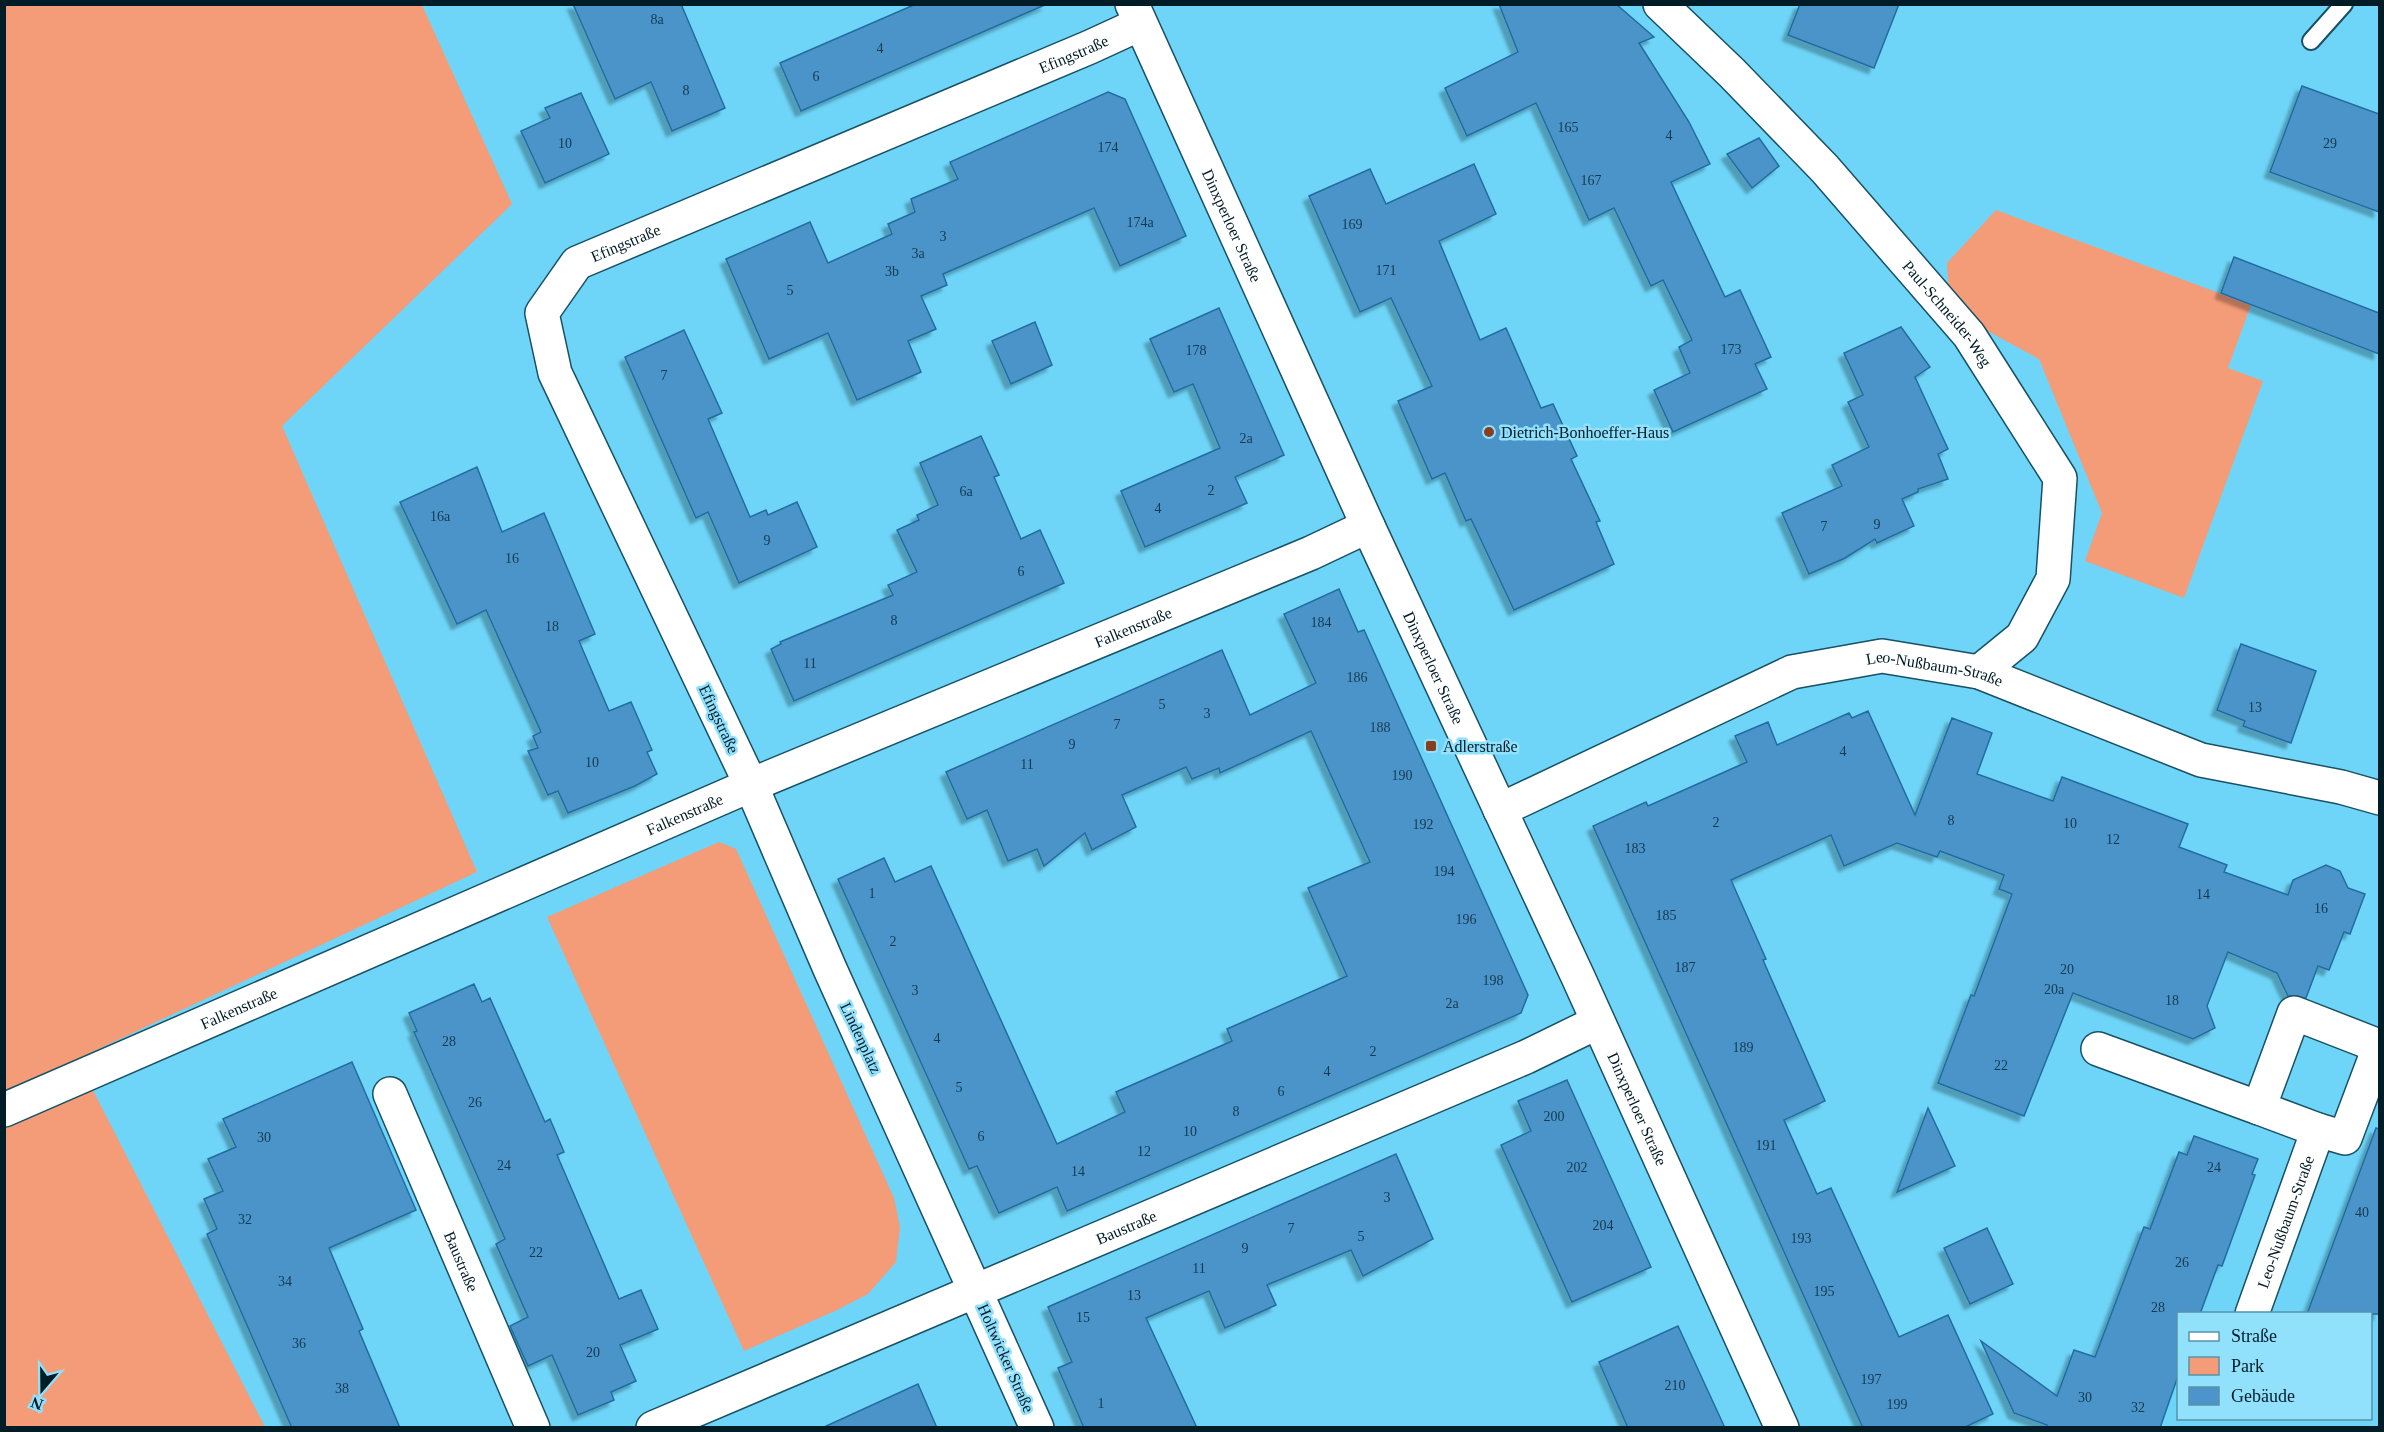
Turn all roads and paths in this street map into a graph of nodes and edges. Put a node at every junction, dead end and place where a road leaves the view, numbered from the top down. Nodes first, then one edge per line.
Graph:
1 (1660, 4) edge
2 (2344, 4) edge
3 (1136, 14) edge
4 (2311, 41) dead end
5 (1368, 526) junction
6 (1979, 672) junction
7 (751, 785) junction
8 (2379, 798) edge
9 (1500, 810) junction
10 (1598, 1022) junction
11 (2379, 1046) edge
12 (2098, 1049) dead end
13 (390, 1094) dead end
14 (2259, 1108) junction
15 (4, 1110) edge
16 (2318, 1130) junction
17 (975, 1289) junction
18 (2253, 1312) edge
19 (532, 1428) edge
20 (653, 1428) edge
21 (1037, 1428) edge
22 (1782, 1428) edge

1 - 6 street, Paul-Schneider-Weg
2 - 4 lane
3 - 5 street, Dinxperloer Straße
3 - 7 street, Efingstraße
5 - 7 street, Falkenstraße
5 - 9 street, Dinxperloer Straße
6 - 8 street, Leo-Nußbaum-Straße
6 - 9 street, Leo-Nußbaum-Straße
7 - 15 street, Falkenstraße
7 - 17 street, Lindenplatz
9 - 10 street, Dinxperloer Straße
10 - 17 street, Baustraße
10 - 22 street, Dinxperloer Straße
11 - 14 street
11 - 16 street
12 - 14 street
13 - 19 street, Baustraße
14 - 16 street
16 - 18 street, Leo-Nußbaum-Straße
17 - 20 street, Baustraße
17 - 21 street, Holtwicker Straße

